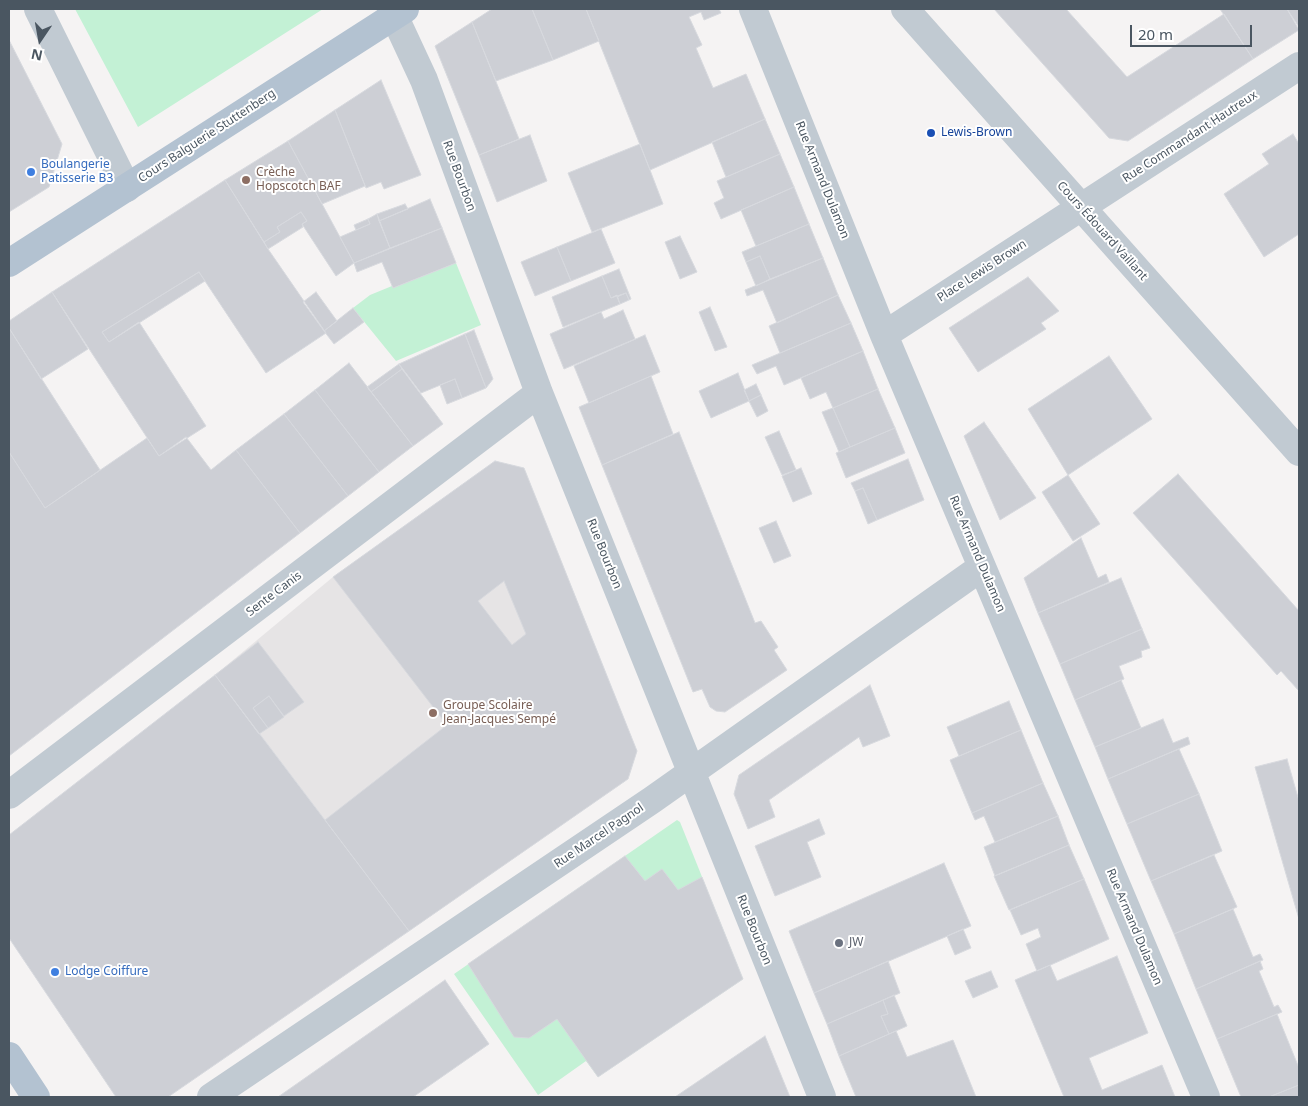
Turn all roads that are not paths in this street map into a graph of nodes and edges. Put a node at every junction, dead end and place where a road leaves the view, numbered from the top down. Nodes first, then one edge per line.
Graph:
1 (38, 9) edge
2 (753, 9) edge
3 (905, 9) edge
4 (397, 11) edge
5 (1299, 66) edge
6 (127, 188) junction
7 (1081, 207) junction
8 (9, 263) edge
9 (884, 335) junction
10 (539, 393) junction
11 (1299, 452) edge
12 (982, 567) junction
13 (691, 773) junction
14 (9, 795) edge
15 (9, 1056) edge
16 (36, 1097) edge
17 (211, 1097) edge
18 (822, 1097) edge
19 (1206, 1097) edge

1 - 6 street
2 - 9 street, Rue Armand Dulamon
3 - 7 street, Cours Édouard Vaillant
4 - 6 main road, Cours Balguerie Stuttenberg
4 - 10 street, Rue Bourbon
5 - 7 street, Rue Commandant Hautreux
6 - 8 main road, Cours Balguerie Stuttenberg
7 - 9 street, Place Lewis Brown
7 - 11 street, Cours Édouard Vaillant
9 - 12 street, Rue Armand Dulamon
10 - 13 street, Rue Bourbon
10 - 14 street, Sente Canis
12 - 13 street, Rue Marcel Pagnol
12 - 19 street, Rue Armand Dulamon
13 - 17 street, Rue Marcel Pagnol
13 - 18 street, Rue Bourbon
15 - 16 main road

